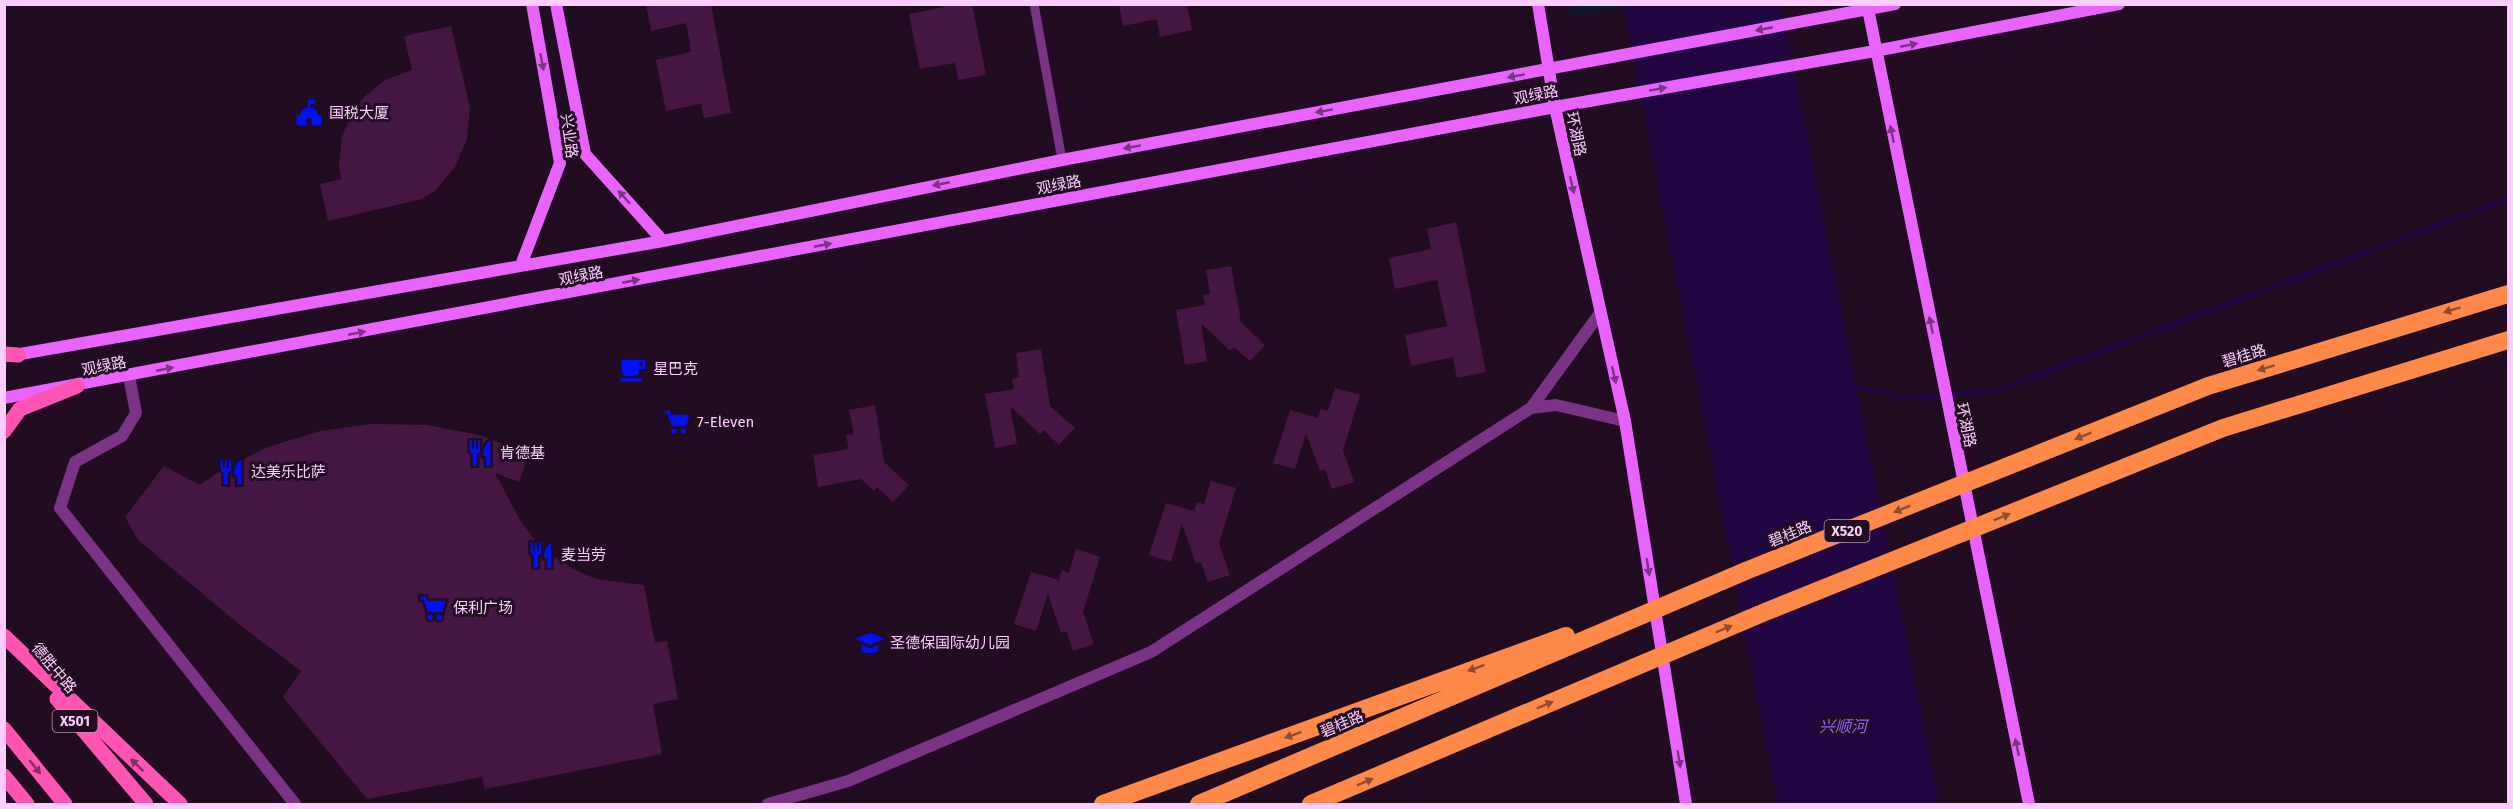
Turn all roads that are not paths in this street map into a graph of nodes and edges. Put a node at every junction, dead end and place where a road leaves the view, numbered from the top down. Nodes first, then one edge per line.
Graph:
1 (532, 4) edge
2 (556, 4) edge
3 (1034, 4) edge
4 (1538, 4) edge
5 (1895, 4) edge
6 (2119, 4) edge
7 (1867, 7) edge
8 (1875, 51) junction
9 (1549, 69) junction
10 (1555, 107) junction
11 (1062, 160) junction
12 (663, 241) junction
13 (521, 265) junction
14 (2508, 294) edge
15 (1600, 313) junction
16 (2508, 340) edge
17 (9, 355) edge
18 (129, 376) junction
19 (77, 386) junction
20 (4, 398) edge
21 (1531, 408) junction
22 (1625, 421) junction
23 (4, 431) edge
24 (1788, 555) junction
25 (4, 636) edge
26 (4, 729) edge
27 (4, 776) edge
28 (27, 804) edge
29 (65, 804) edge
30 (146, 804) edge
31 (180, 804) edge
32 (295, 804) edge
33 (768, 804) edge
34 (1103, 804) edge
35 (1199, 804) edge
36 (1311, 804) edge
37 (1686, 804) edge
38 (2029, 804) edge

1 -> 13 main road, 兴业路
12 -> 2 main road, 兴业路
3 - 11 lane
4 - 9 main road, 环湖路
5 - 7 main road, 观绿路
8 -> 6 main road, 观绿路
7 - 8 main road, 环湖路
7 -> 9 main road, 观绿路
10 -> 8 main road, 观绿路
38 -> 8 main road, 环湖路
9 - 10 main road, 环湖路
9 -> 11 main road, 观绿路
10 -> 15 main road, 环湖路
18 -> 10 main road, 观绿路
11 -> 12 main road, 观绿路
12 - 13 main road, 观绿路
13 - 17 main road, 观绿路
14 -> 24 highway, 碧桂路 / X520, bridge
15 - 21 street
15 -> 22 main road, 环湖路
36 -> 16 highway, bridge
18 - 19 main road, 观绿路
18 - 32 street
19 - 20 main road, 观绿路
19 - 23 main road
21 - 22 street
21 - 33 street
22 -> 37 main road, 环湖路
24 -> 34 highway, bridge
24 - 35 highway, 碧桂路 / X520, bridge
25 - 30 main road, 德胜中路 / X501
31 -> 25 main road
26 -> 29 main road
27 - 28 main road

